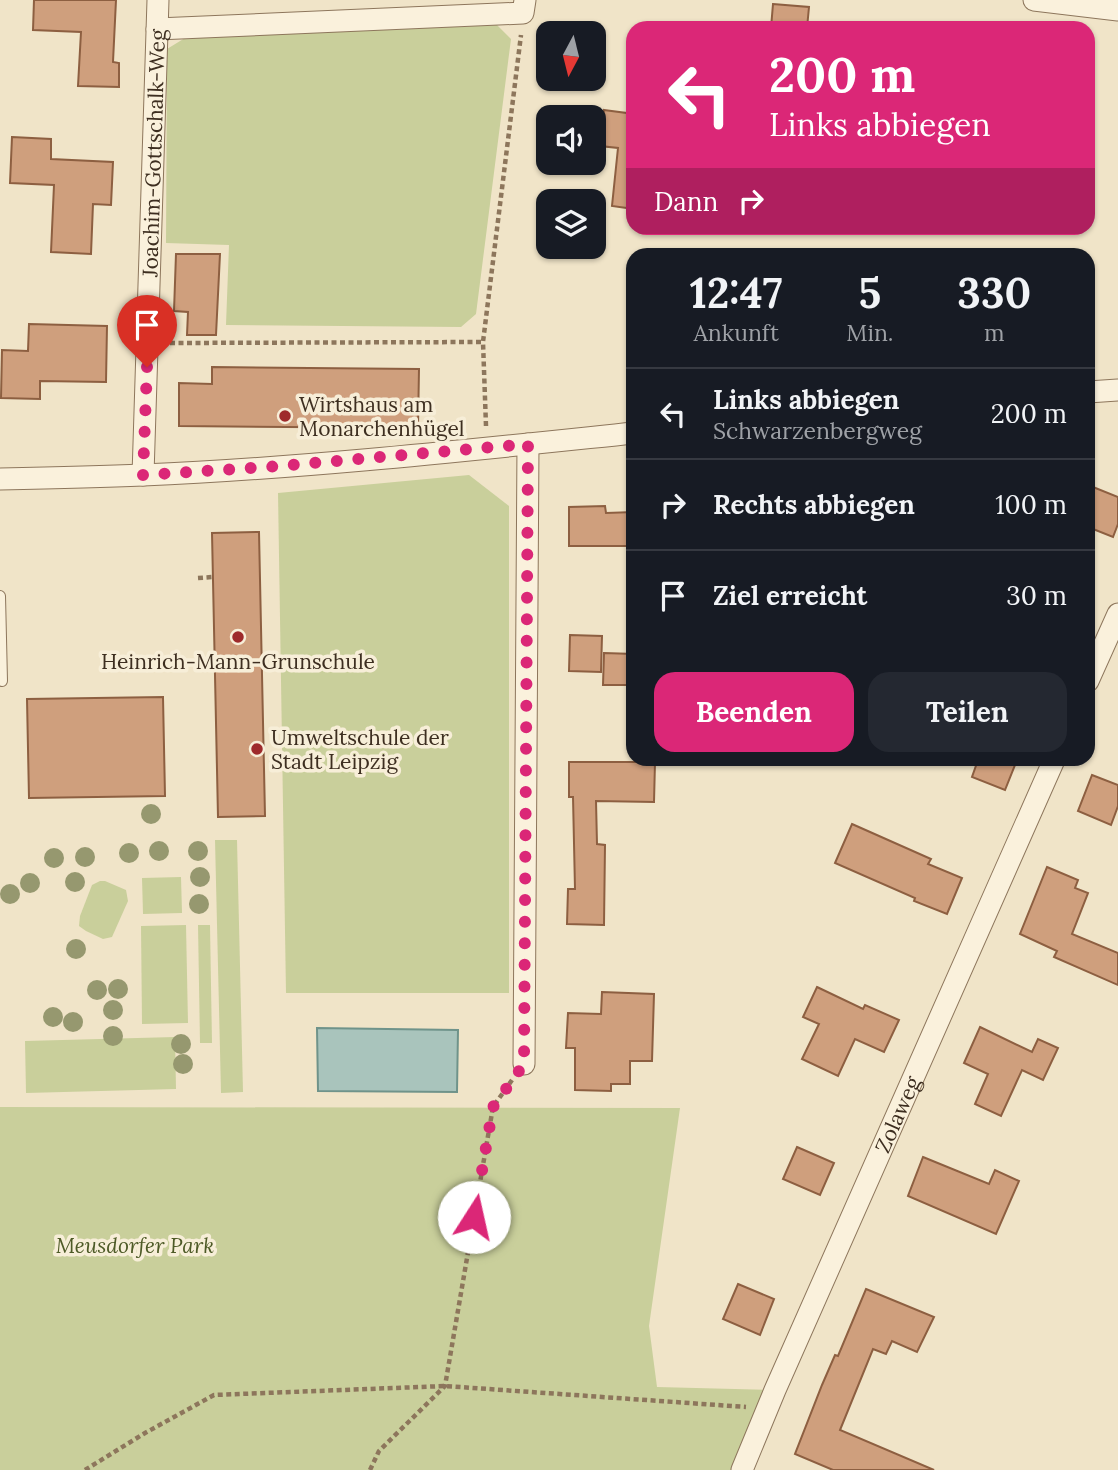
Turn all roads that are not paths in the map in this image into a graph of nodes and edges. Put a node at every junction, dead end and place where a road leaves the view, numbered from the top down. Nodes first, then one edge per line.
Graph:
1 (158, 0) edge
2 (1034, 0) edge
3 (524, 7) edge
4 (1118, 10) edge
5 (157, 29) junction
6 (1118, 390) edge
7 (1095, 392) edge
8 (626, 434) edge
9 (528, 444) junction
10 (143, 475) junction
11 (0, 479) edge
12 (0, 596) edge
13 (1118, 614) edge
14 (1095, 665) edge
15 (2, 681) dead end
16 (1051, 766) edge
17 (524, 1064) road end
18 (742, 1470) edge

1 - 5 street, Joachim-Gottschalk-Weg
2 - 4 street
3 - 5 street
5 - 10 street, Joachim-Gottschalk-Weg
6 - 7 street
8 - 9 street
9 - 10 street
9 - 17 street
10 - 11 street
12 - 15 lane
13 - 14 street
16 - 18 street, Zolaweg

